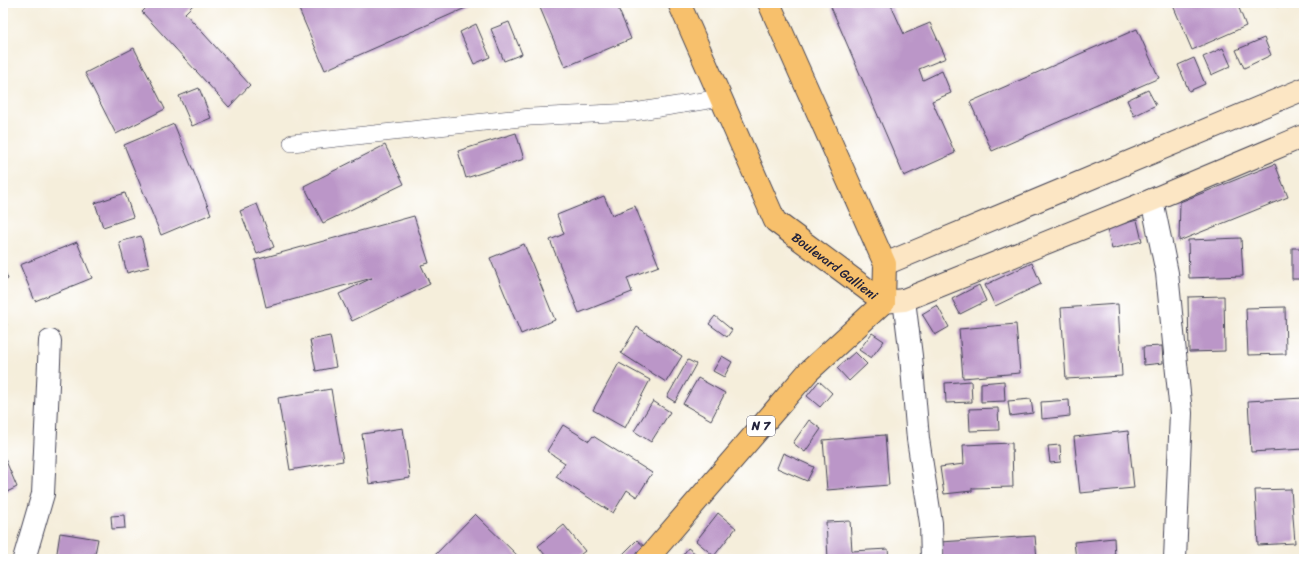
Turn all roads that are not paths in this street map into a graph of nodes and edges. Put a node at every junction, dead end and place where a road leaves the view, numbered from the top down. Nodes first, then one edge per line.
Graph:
1 (679, 3) edge
2 (769, 3) edge
3 (1304, 89) edge
4 (720, 98) junction
5 (1304, 136) edge
6 (292, 143) dead end
7 (1152, 200) junction
8 (885, 264) junction
9 (894, 301) junction
10 (50, 341) dead end
11 (24, 559) edge
12 (647, 559) edge
13 (932, 559) edge
14 (1175, 559) edge

1 - 4 main road, Boulevard Gallieni
2 - 8 main road, Boulevard Gallieni
3 - 8 main road
4 - 6 lane
4 - 9 main road, Boulevard Gallieni
5 - 7 main road
7 - 9 main road
7 - 14 street
8 - 9 main road, Boulevard Gallieni
9 - 12 main road, N 7
9 - 13 street
10 - 11 street

